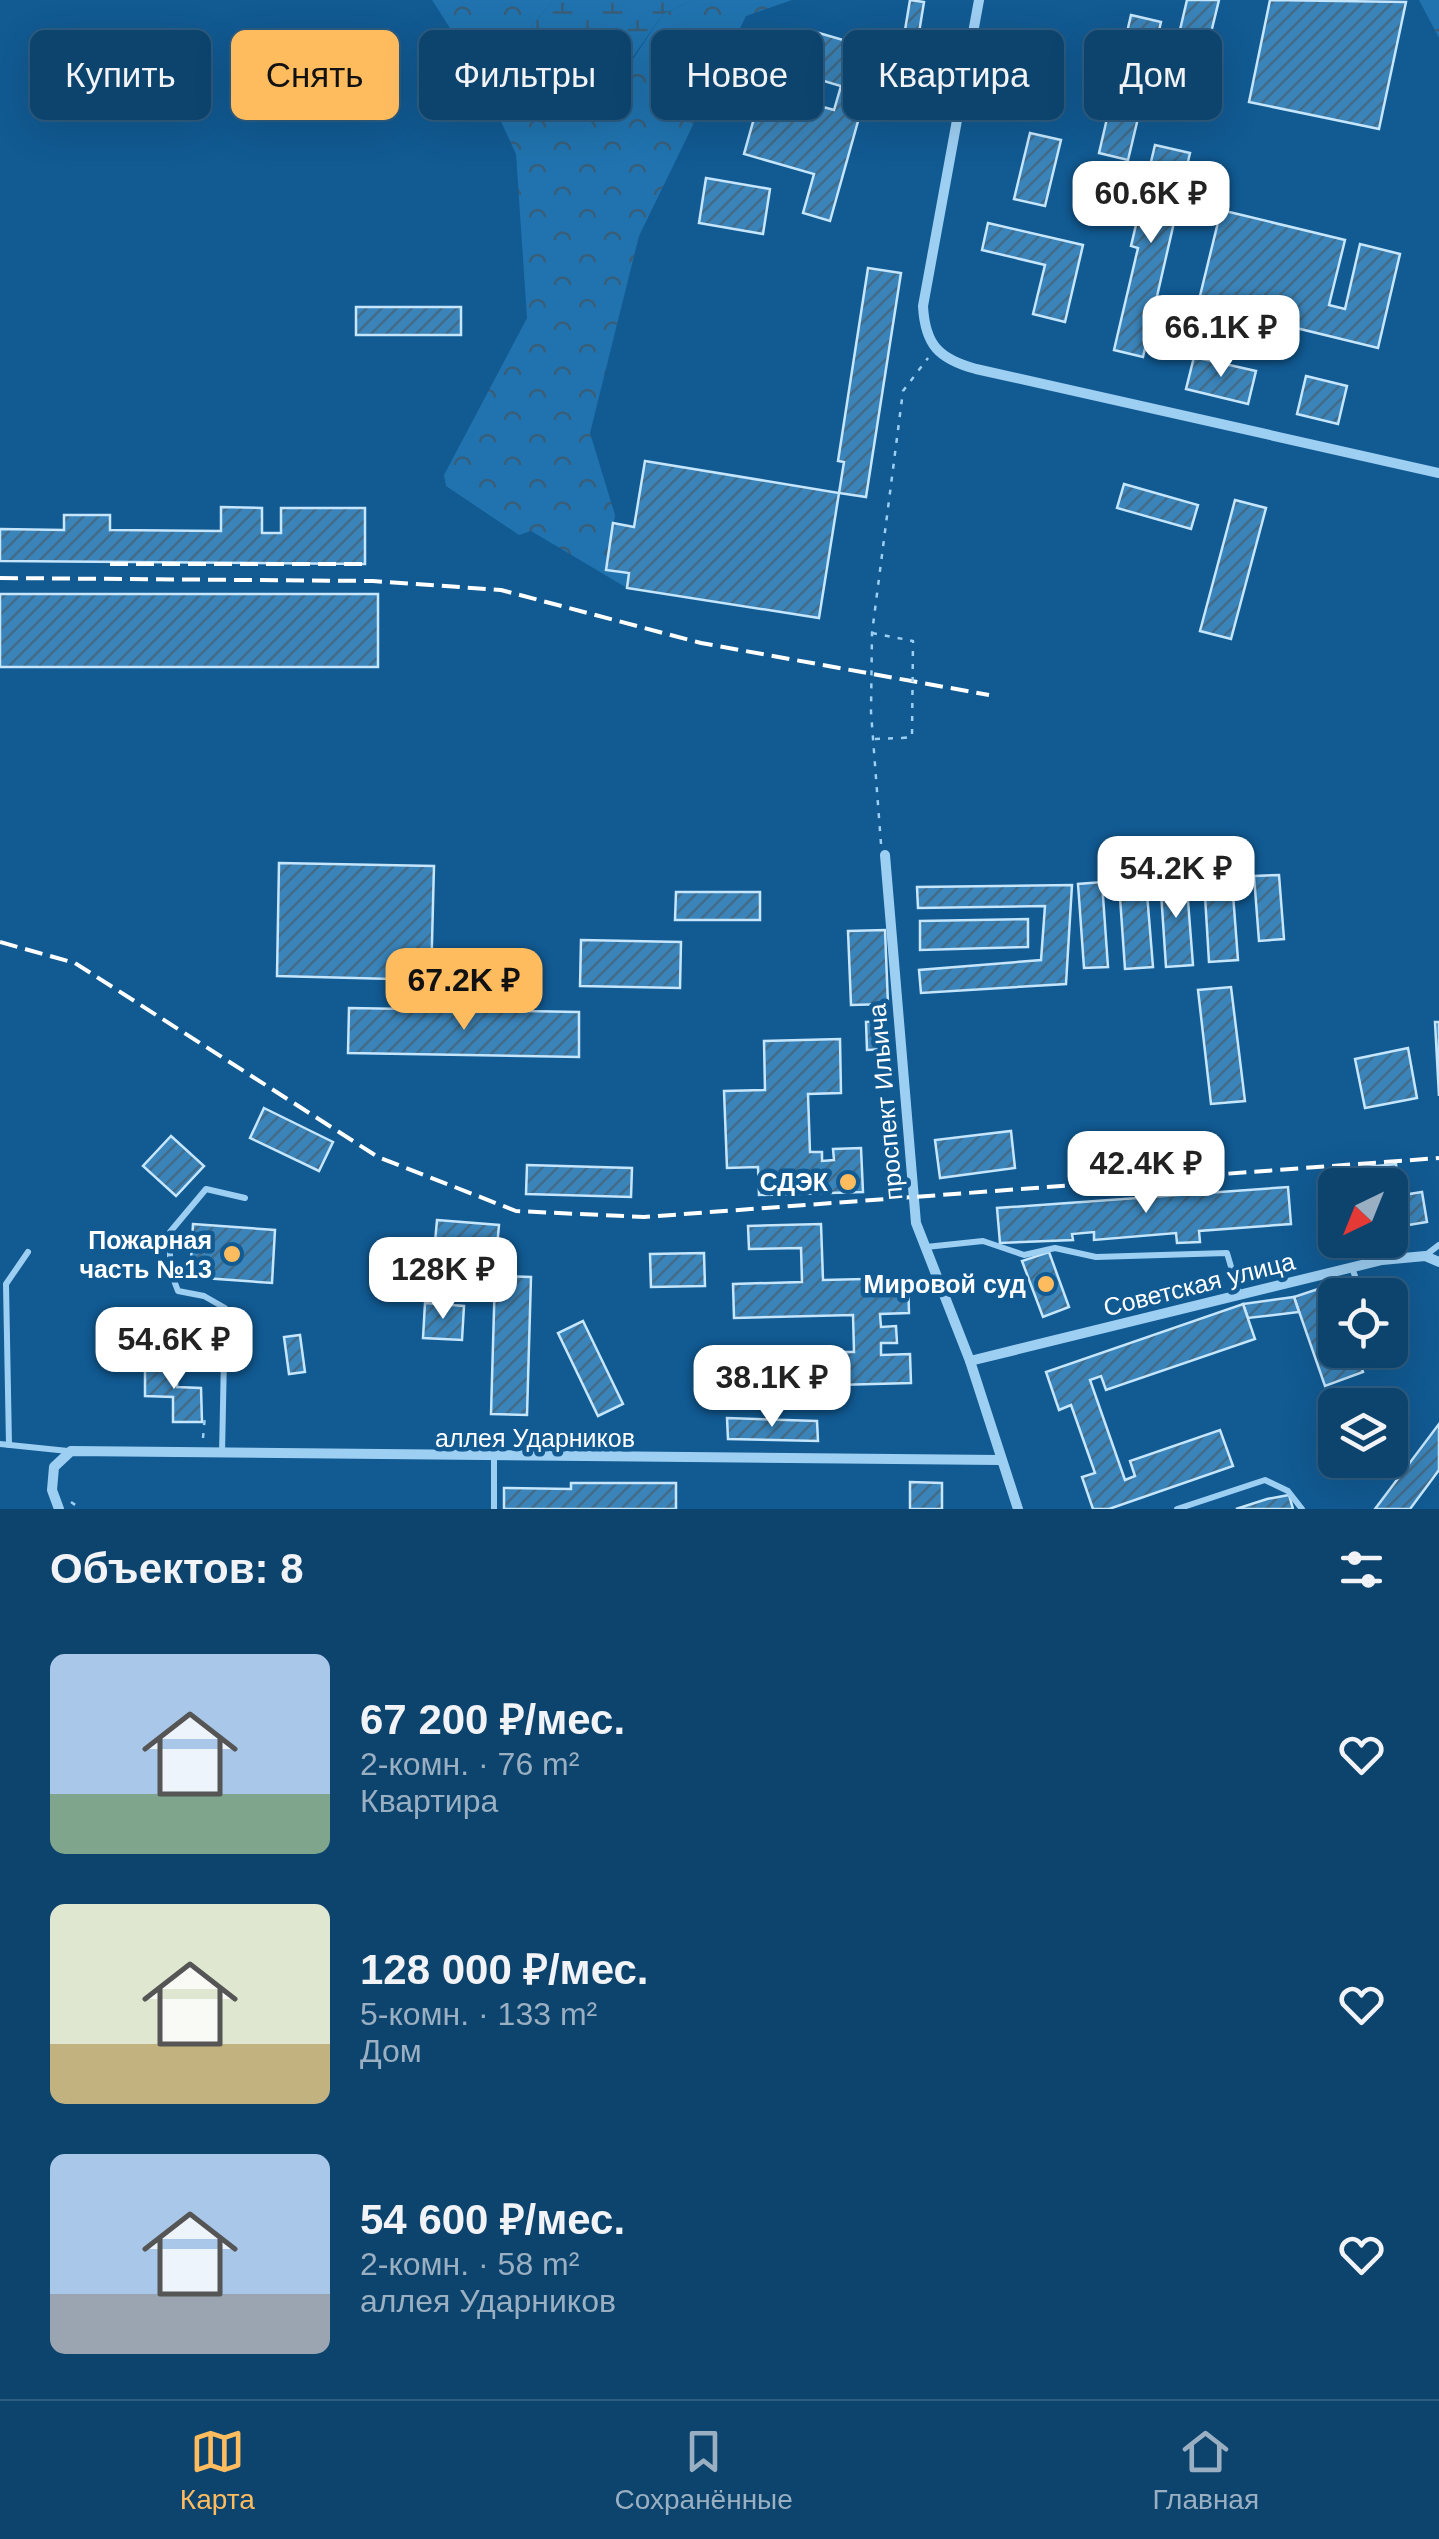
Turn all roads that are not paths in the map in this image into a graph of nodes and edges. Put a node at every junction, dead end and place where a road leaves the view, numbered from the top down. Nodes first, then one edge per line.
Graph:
1 (979, 0) edge
2 (1439, 473) edge
3 (885, 854) road end
4 (245, 1198) dead end
5 (1439, 1245) edge
6 (926, 1247) junction
7 (28, 1252) dead end
8 (1425, 1256) junction
9 (1439, 1262) edge
10 (1352, 1267) junction
11 (1356, 1278) edge
12 (1239, 1294) junction
13 (970, 1361) junction
14 (4, 1444) edge
15 (70, 1452) junction
16 (222, 1456) junction
17 (494, 1458) junction
18 (1000, 1460) junction
19 (1203, 1505) edge
20 (59, 1509) edge
21 (494, 1509) edge
22 (1018, 1509) edge
23 (1176, 1509) edge
24 (1302, 1509) edge

1 - 2 street
3 - 6 street, проспект Ильича
4 - 16 lane
5 - 8 lane
6 - 12 lane
6 - 13 street, проспект Ильича
7 - 14 lane
8 - 9 street
8 - 10 street, Советская улица
10 - 11 lane
10 - 12 street, Советская улица
12 - 13 street, Советская улица
13 - 18 street, проспект Ильича
14 - 15 lane
15 - 16 street, аллея Ударников
15 - 20 street
16 - 17 street, аллея Ударников
17 - 18 street, аллея Ударников
17 - 21 lane
18 - 22 street, проспект Ильича
19 - 23 lane
19 - 24 lane

